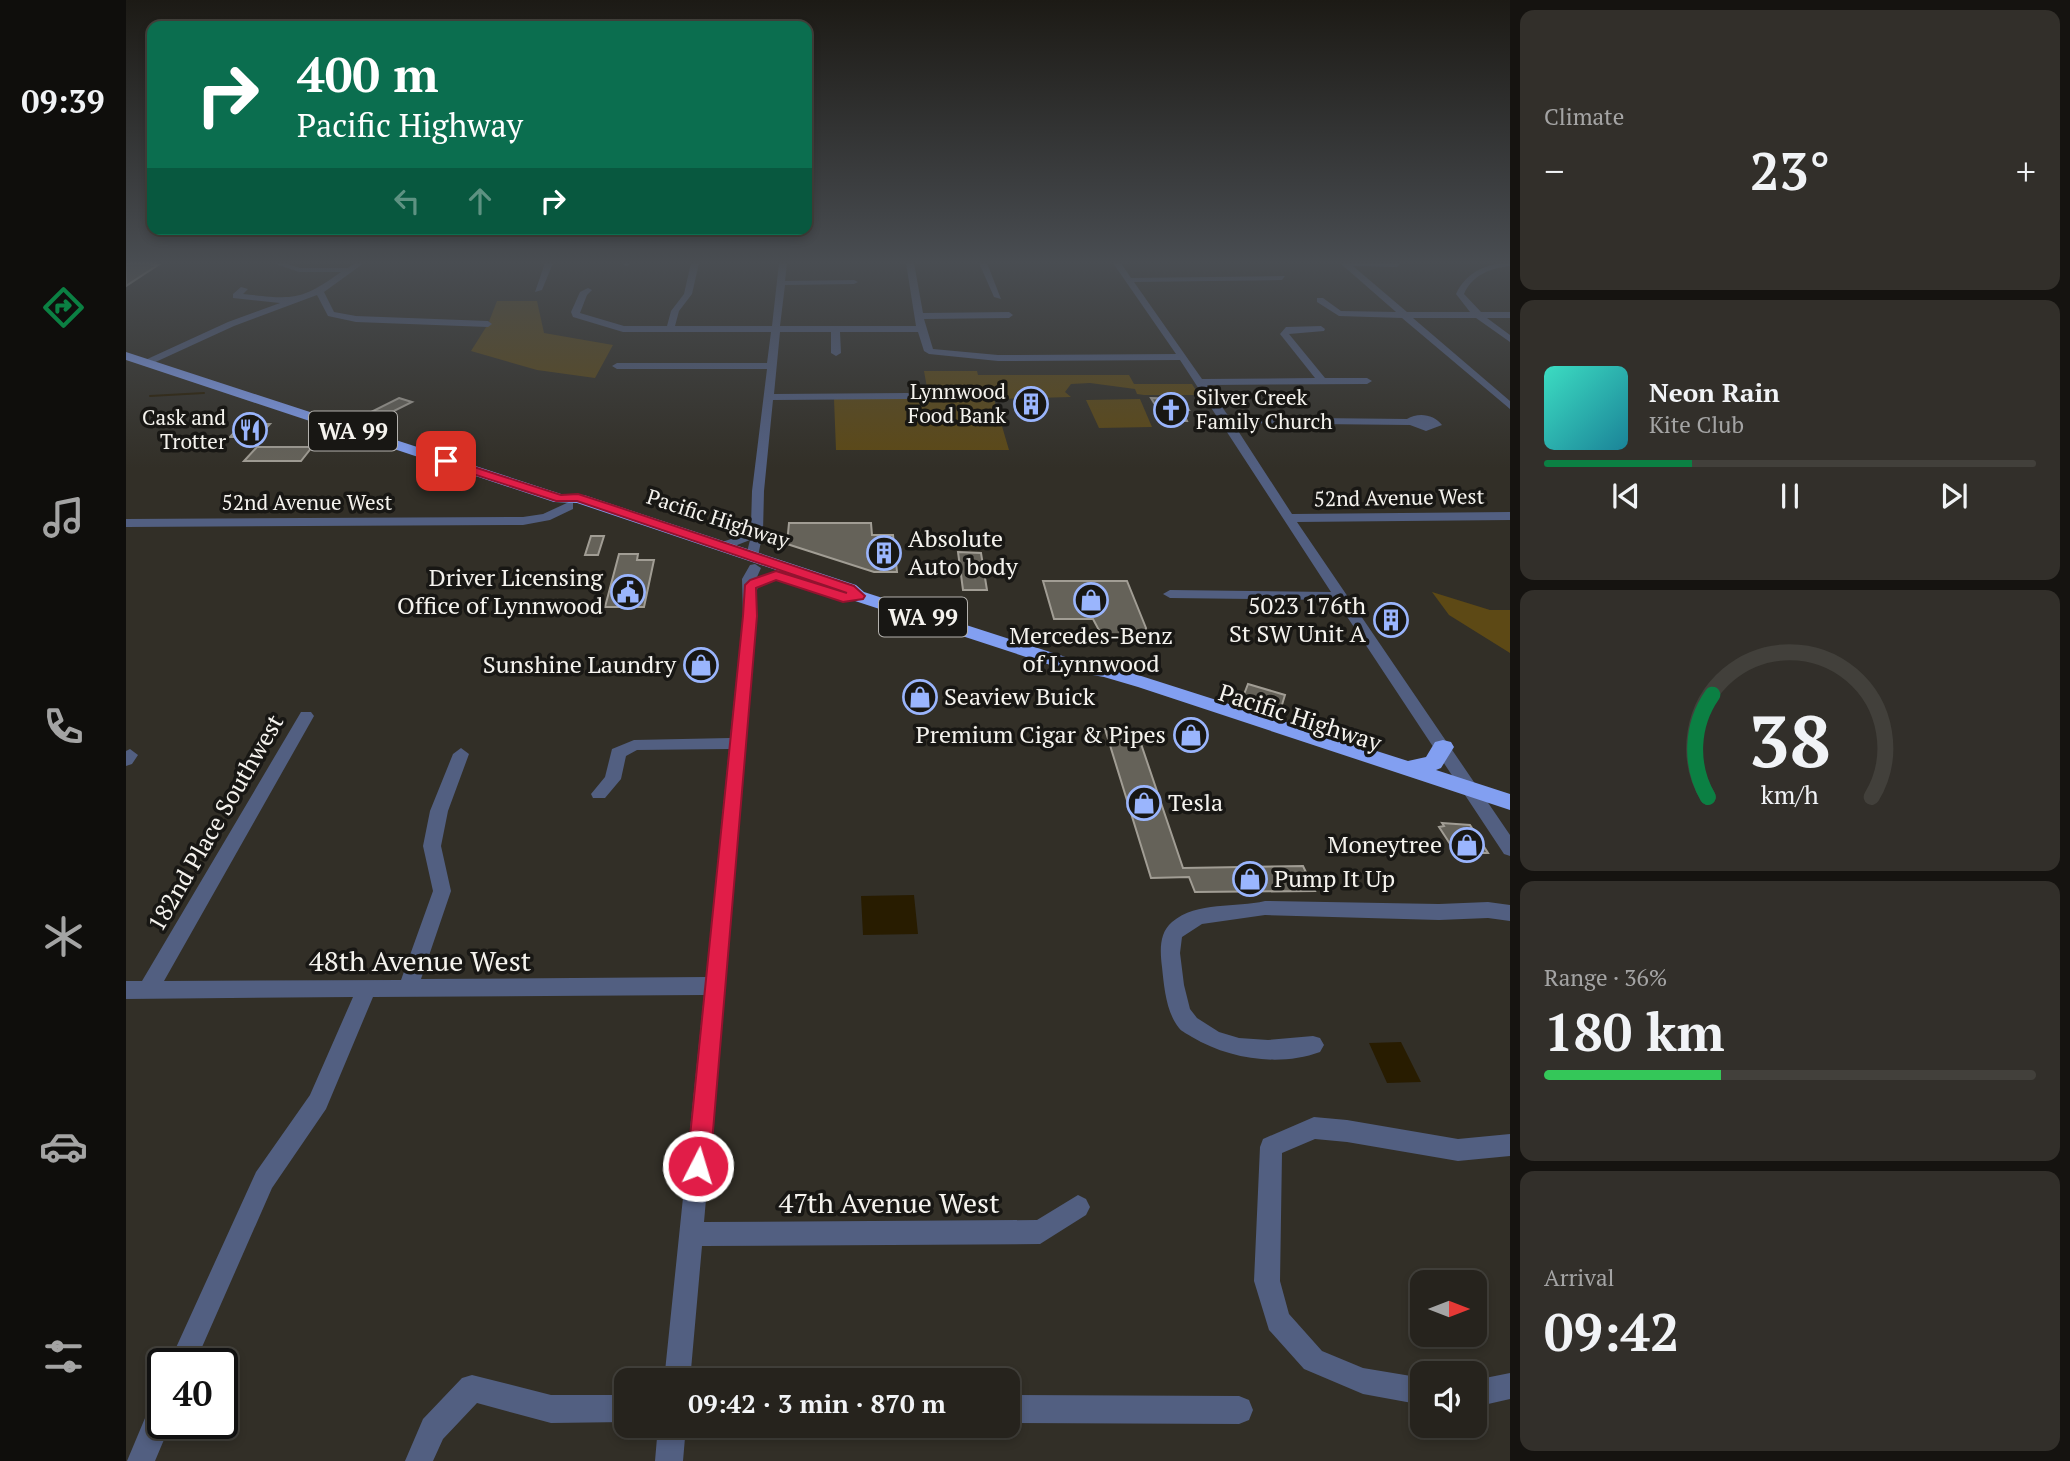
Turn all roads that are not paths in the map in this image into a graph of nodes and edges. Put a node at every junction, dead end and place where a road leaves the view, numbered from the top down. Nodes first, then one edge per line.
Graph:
1 (215, 331) edge
2 (776, 331) edge
3 (835, 331) edge
4 (922, 331) edge
5 (1165, 331) edge
6 (1285, 331) edge
7 (1423, 331) edge
8 (836, 353) dead end
9 (126, 356) edge
10 (1183, 357) junction
11 (146, 363) junction
12 (617, 366) dead end
13 (771, 366) junction
14 (1367, 381) dead end
15 (1199, 382) junction
16 (1322, 382) junction
17 (908, 396) dead end
18 (768, 397) junction
19 (1510, 406) edge
20 (1226, 420) junction
21 (1412, 422) dead end
22 (564, 502) junction
23 (1510, 516) edge
24 (1289, 518) junction
25 (126, 523) edge
26 (756, 527) junction
27 (723, 546) junction
28 (754, 562) junction
29 (776, 575) junction
30 (750, 588) junction
31 (1170, 594) dead end
32 (858, 596) junction
33 (1341, 596) junction
34 (1076, 667) junction
35 (1126, 689) junction
36 (1203, 703) junction
37 (306, 716) dead end
38 (738, 743) junction
39 (1443, 747) junction
40 (461, 754) dead end
41 (1407, 768) junction
42 (599, 794) dead end
43 (1476, 797) junction
44 (1510, 803) edge
45 (1510, 815) edge
46 (1510, 848) edge
47 (1510, 913) edge
48 (714, 986) junction
49 (408, 989) junction
50 (126, 990) edge
51 (148, 990) junction
52 (366, 990) junction
53 (1313, 1045) dead end
54 (1510, 1145) edge
55 (1079, 1207) dead end
56 (693, 1234) junction
57 (189, 1348) edge
58 (678, 1368) edge
59 (1510, 1387) edge
60 (1410, 1390) edge
61 (1487, 1392) edge
62 (614, 1409) edge
63 (1020, 1409) edge
64 (1239, 1410) dead end
65 (671, 1438) edge
66 (150, 1439) edge
67 (141, 1461) edge
68 (419, 1461) edge
69 (668, 1461) edge

1 - 11 street
2 - 13 street
3 - 8 street
4 - 10 street
5 - 10 street
6 - 16 street
7 - 19 street
9 - 11 highway, Pacific Highway / WA 99
10 - 15 street
11 - 22 highway, Pacific Highway / WA 99
12 - 13 street
13 - 18 street
14 - 16 street
15 - 16 street
15 - 20 street
17 - 18 street
18 - 26 street
20 - 21 street
20 - 24 street
22 - 25 street, 52nd Avenue West
22 - 27 highway, Pacific Highway / WA 99
22 - 28 highway, Pacific Highway / WA 99
23 - 24 street, 52nd Avenue West
24 - 33 street
26 - 27 street
26 - 28 street
27 - 28 highway, Pacific Highway / WA 99
28 - 29 highway, Pacific Highway / WA 99
28 - 30 street
28 - 32 highway, Pacific Highway / WA 99
29 - 30 street
29 - 32 highway, Pacific Highway / WA 99
30 - 38 street
31 - 33 street
32 - 34 highway, Pacific Highway / WA 99
33 - 39 street
34 - 35 highway, Pacific Highway / WA 99
34 - 36 highway, Pacific Highway / WA 99
35 - 36 highway
35 - 43 highway, Pacific Highway / WA 99
36 - 41 highway, Pacific Highway / WA 99
37 - 51 street, 182nd Place Southwest
38 - 42 street
38 - 48 street
39 - 41 highway
39 - 43 street
40 - 49 street
41 - 43 highway, Pacific Highway / WA 99
43 - 44 highway, Pacific Highway / WA 99
43 - 45 highway, Pacific Highway / WA 99
43 - 46 street
47 - 53 street
48 - 49 street, 48th Avenue West
48 - 56 street
49 - 52 street, 48th Avenue West
50 - 51 street, 48th Avenue West
51 - 52 street, 48th Avenue West
52 - 57 street
54 - 60 street
55 - 56 street, 47th Avenue West
56 - 58 street
59 - 61 street
62 - 68 street
63 - 64 street
65 - 69 street
66 - 67 street

